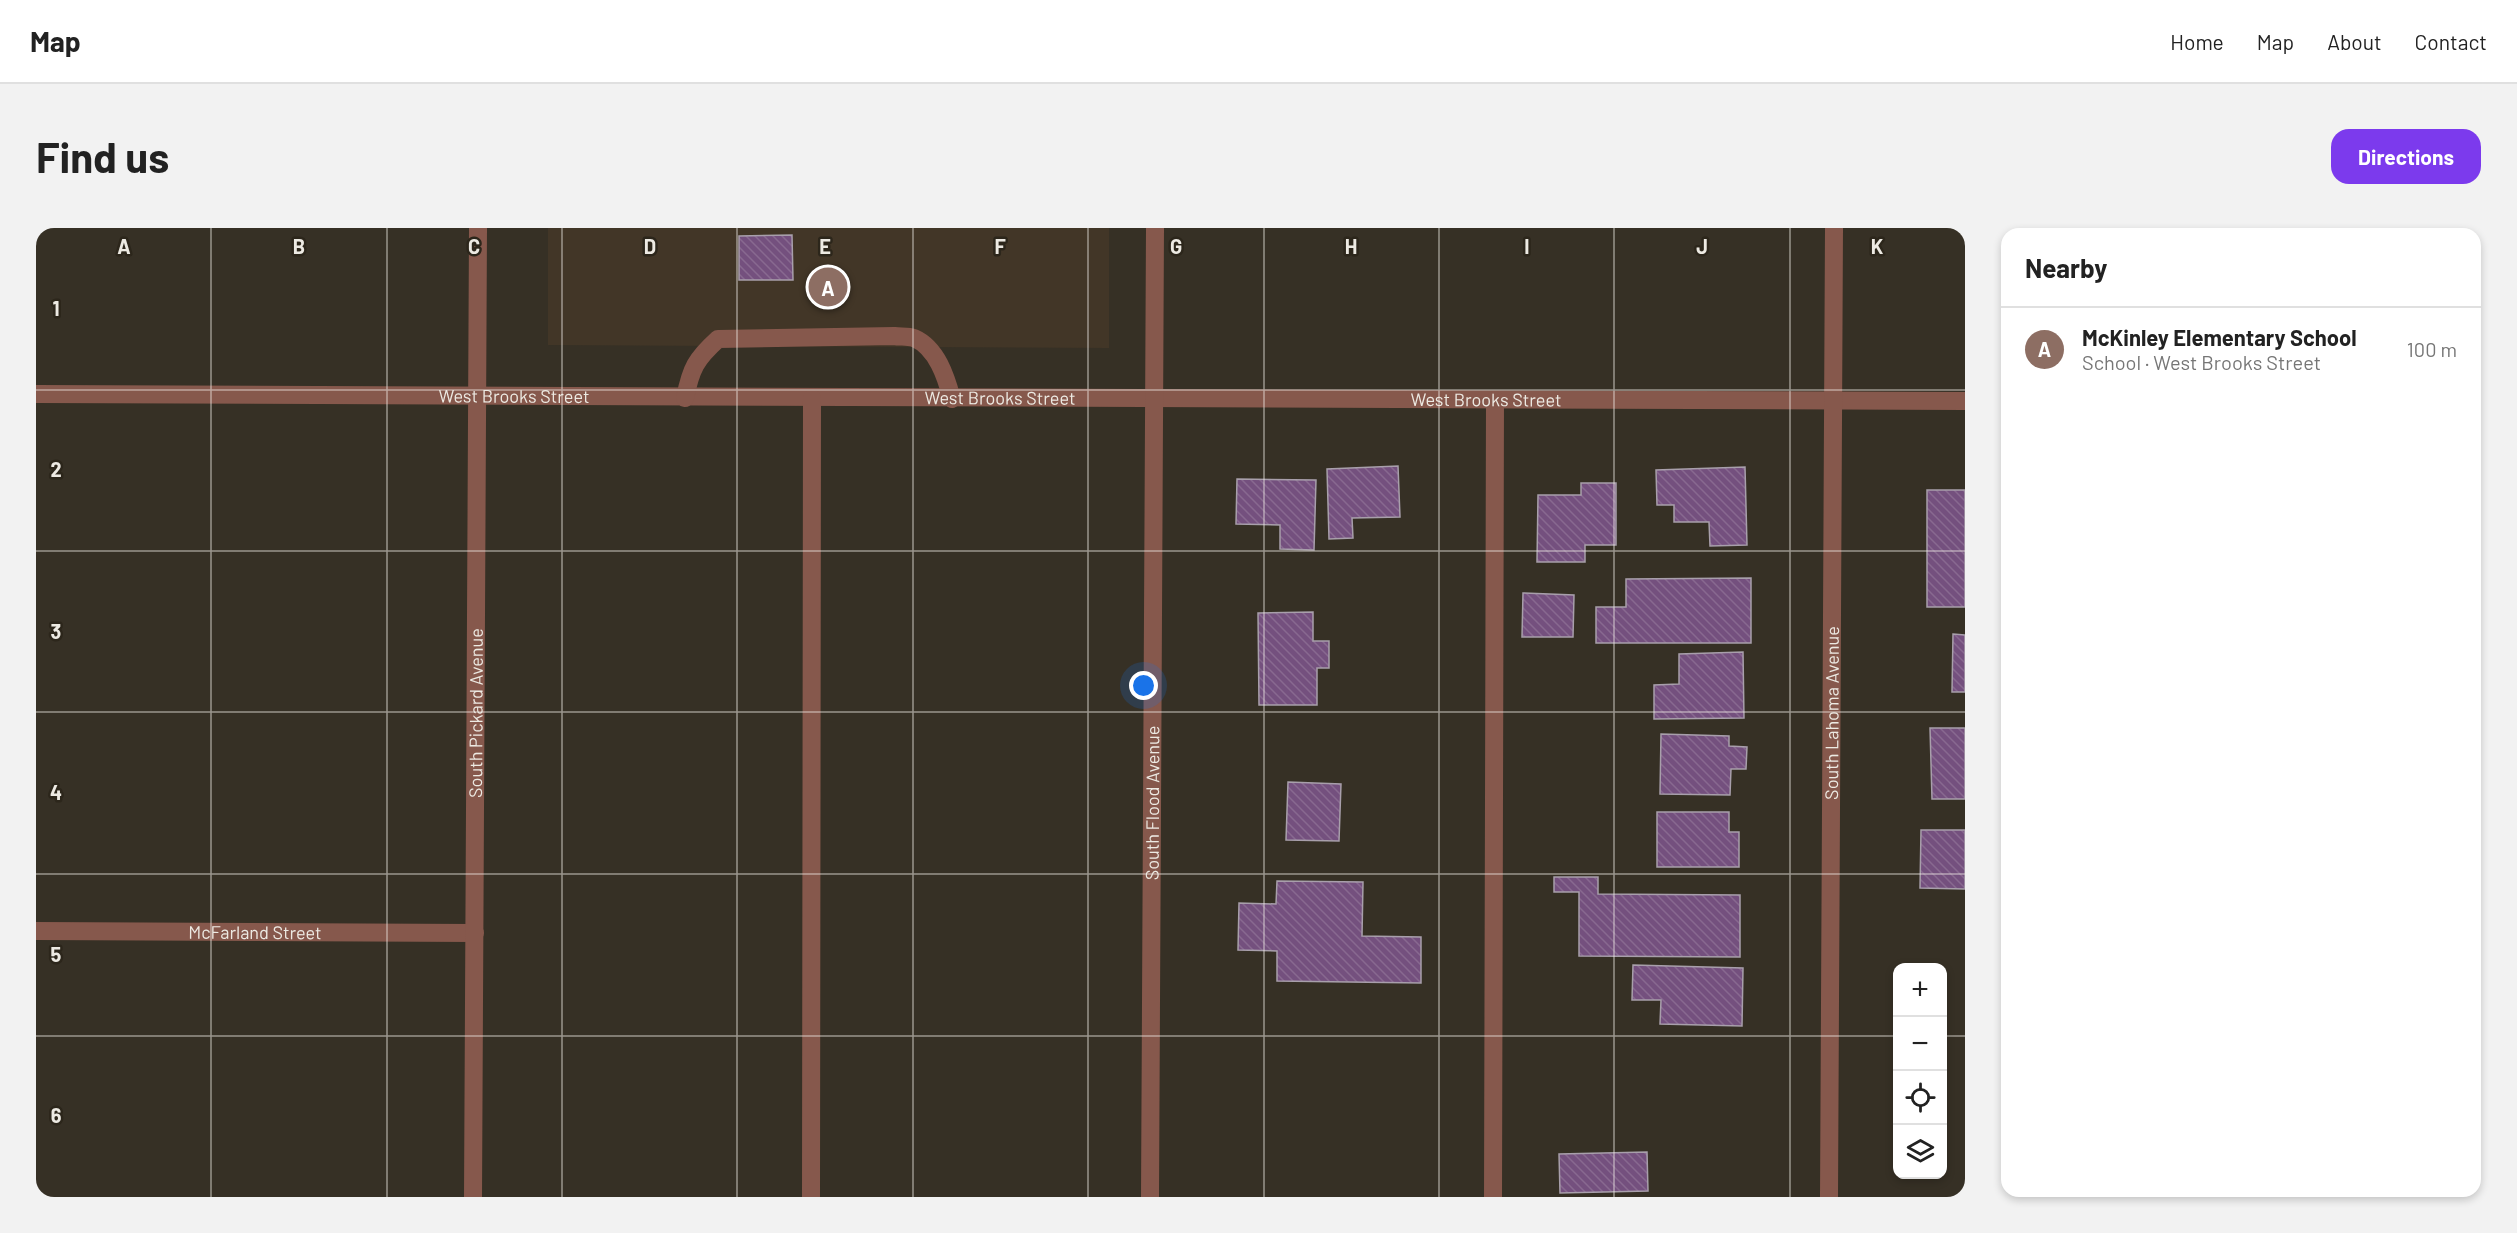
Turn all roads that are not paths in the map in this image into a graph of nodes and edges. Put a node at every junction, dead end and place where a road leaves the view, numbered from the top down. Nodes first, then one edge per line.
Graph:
1 (478, 228) edge
2 (1155, 228) edge
3 (1834, 228) edge
4 (36, 394) edge
5 (477, 397) junction
6 (685, 398) junction
7 (812, 398) junction
8 (952, 399) junction
9 (1154, 399) junction
10 (1495, 400) junction
11 (1833, 400) junction
12 (1965, 401) edge
13 (36, 931) edge
14 (475, 933) junction
15 (473, 1197) edge
16 (811, 1197) edge
17 (1150, 1197) edge
18 (1493, 1197) edge
19 (1829, 1197) edge

1 - 5 street, South Pickard Avenue
2 - 9 street, South Flood Avenue
3 - 11 street, South Lahoma Avenue
4 - 5 street, West Brooks Street
5 - 6 street, West Brooks Street
5 - 14 street, South Pickard Avenue
6 - 7 street, West Brooks Street
6 - 8 street
7 - 8 street, West Brooks Street
7 - 16 street
8 - 9 street, West Brooks Street
9 - 10 street, West Brooks Street
9 - 17 street, South Flood Avenue
10 - 11 street, West Brooks Street
10 - 18 street
11 - 12 street, West Brooks Street
11 - 19 street, South Lahoma Avenue
13 - 14 street, McFarland Street
14 - 15 street, South Pickard Avenue

